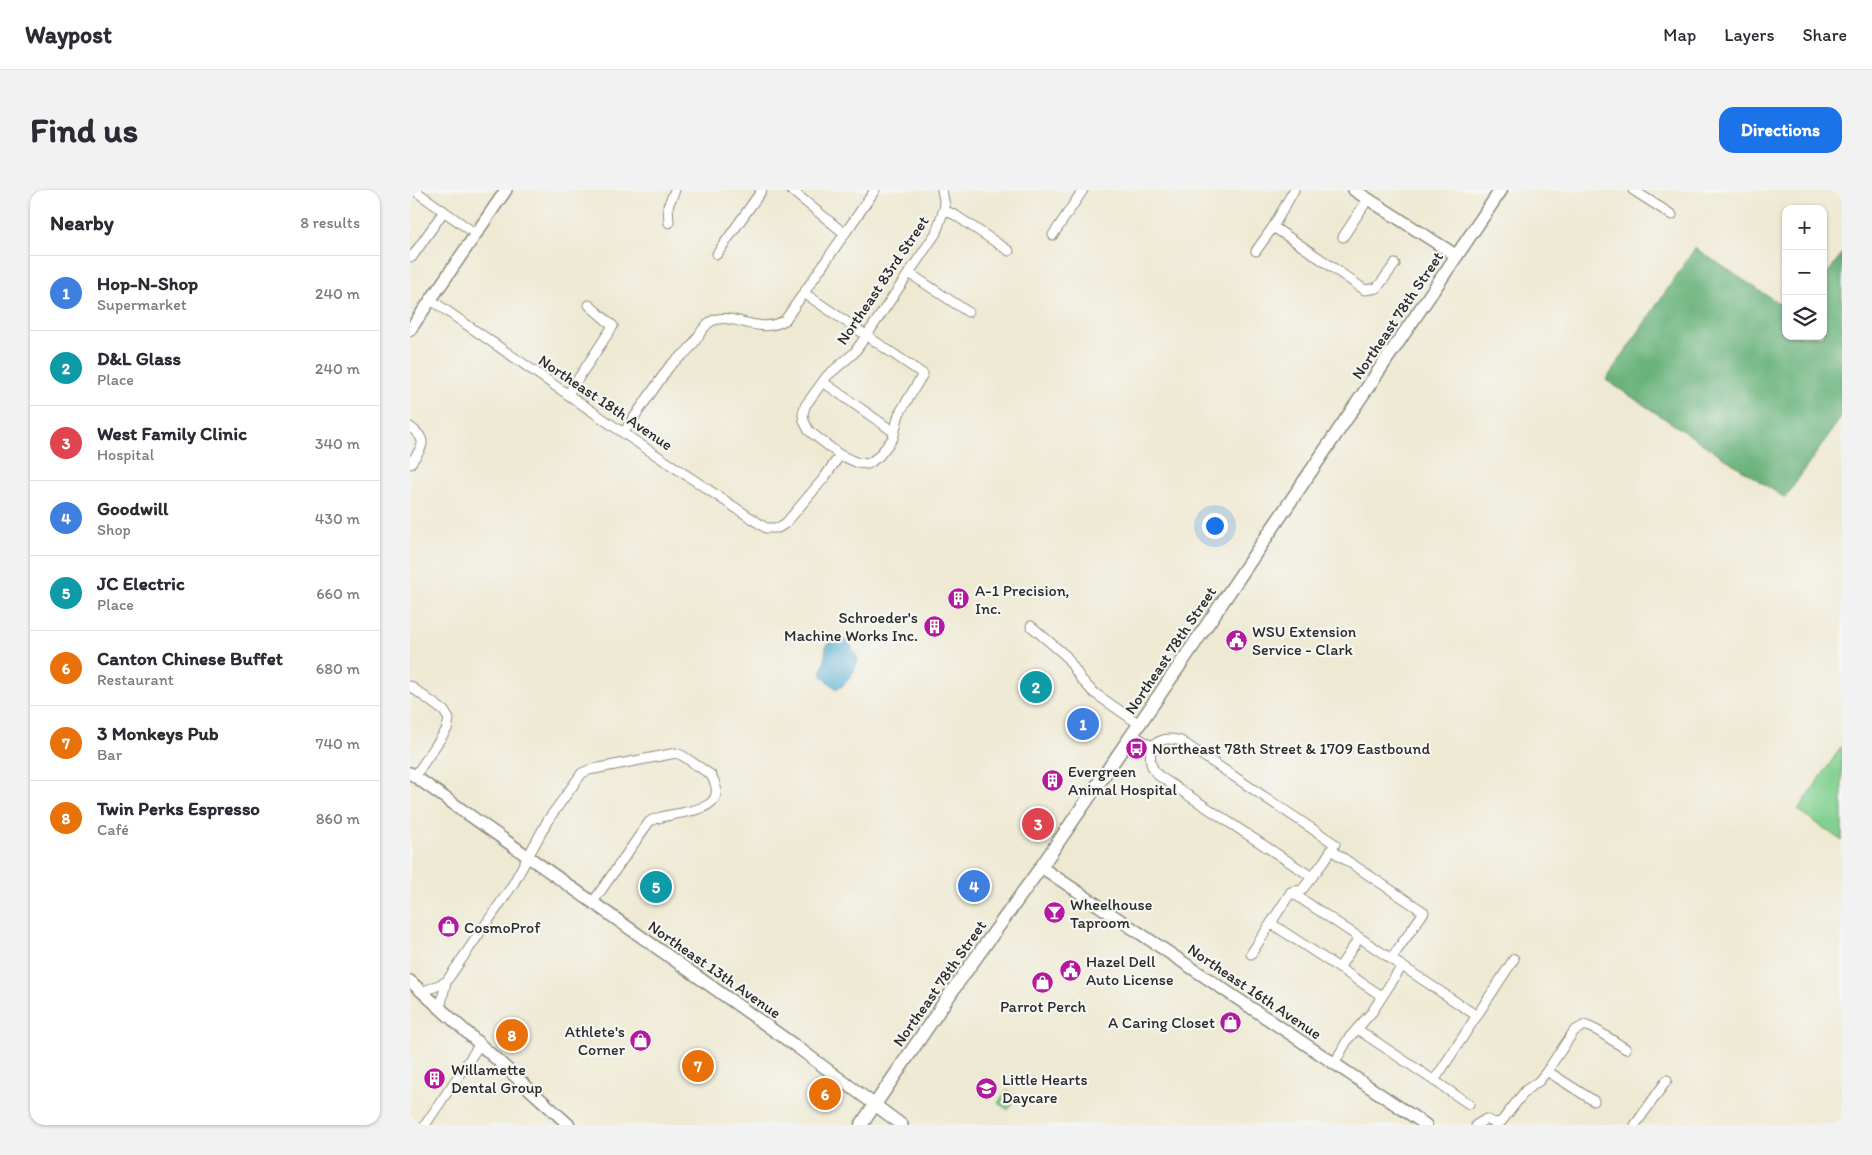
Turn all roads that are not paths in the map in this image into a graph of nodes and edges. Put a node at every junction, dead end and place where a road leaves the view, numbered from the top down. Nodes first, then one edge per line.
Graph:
1 (414, 190) edge
2 (506, 190) edge
3 (675, 190) edge
4 (762, 190) edge
5 (792, 190) edge
6 (875, 190) edge
7 (942, 190) edge
8 (1083, 190) edge
9 (1294, 190) edge
10 (1354, 190) edge
11 (1501, 190) edge
12 (1633, 190) edge
13 (1368, 199) junction
14 (944, 210) junction
15 (444, 211) junction
16 (1672, 215) dead end
17 (669, 223) dead end
18 (1273, 227) junction
19 (844, 233) junction
20 (476, 234) junction
21 (1053, 235) dead end
22 (1343, 237) dead end
23 (1009, 251) dead end
24 (1256, 251) dead end
25 (718, 254) dead end
26 (1456, 256) junction
27 (412, 257) dead end
28 (1395, 264) dead end
29 (909, 272) junction
30 (804, 293) junction
31 (430, 300) junction
32 (588, 305) dead end
33 (968, 312) dead end
34 (410, 330) edge
35 (867, 335) junction
36 (823, 382) junction
37 (568, 394) junction
38 (410, 427) edge
39 (624, 432) junction
40 (894, 432) junction
41 (840, 454) junction
42 (410, 464) edge
43 (1032, 626) dead end
44 (410, 686) edge
45 (1136, 729) junction
46 (1150, 746) junction
47 (412, 774) edge
48 (1331, 850) junction
49 (528, 856) junction
50 (1041, 867) junction
51 (1312, 877) junction
52 (1292, 892) junction
53 (593, 902) junction
54 (1272, 924) junction
55 (1359, 938) junction
56 (1252, 954) dead end
57 (1391, 959) junction
58 (1514, 959) dead end
59 (1402, 966) junction
60 (1339, 968) junction
61 (410, 981) edge
62 (446, 982) junction
63 (422, 992) junction
64 (1382, 996) junction
65 (440, 1008) junction
66 (1477, 1016) junction
67 (1357, 1029) junction
68 (480, 1044) junction
69 (1626, 1049) dead end
70 (1334, 1064) junction
71 (1547, 1071) junction
72 (1667, 1080) dead end
73 (1434, 1081) junction
74 (1594, 1101) dead end
75 (1469, 1104) dead end
76 (875, 1105) junction
77 (425, 1125) edge
78 (569, 1125) edge
79 (861, 1125) edge
80 (902, 1125) edge
81 (1426, 1125) edge
82 (1476, 1125) edge
83 (1635, 1125) edge

1 - 15 street
2 - 20 street
3 - 17 street
4 - 25 street
5 - 19 street
6 - 19 street
7 - 14 street, Northeast 83rd Street
8 - 21 street
9 - 18 street
10 - 13 street
11 - 26 main road, Northeast 78th Street
12 - 16 street
13 - 22 street
13 - 26 street
14 - 23 street
14 - 29 street, Northeast 83rd Street
15 - 20 street
15 - 27 street
18 - 24 street
18 - 28 street
19 - 30 street
20 - 31 street
26 - 45 main road, Northeast 78th Street
29 - 33 street
29 - 35 street, Northeast 83rd Street
30 - 35 street
30 - 39 street
31 - 34 street
31 - 37 street, Northeast 18th Avenue
32 - 37 street
35 - 36 street, Northeast 83rd Street
35 - 40 street
36 - 40 street
36 - 41 street, Northeast 83rd Street
37 - 39 street, Northeast 18th Avenue
38 - 42 street
39 - 41 street, Northeast 18th Avenue
40 - 41 street
43 - 45 street
44 - 47 street
45 - 46 street
45 - 50 main road, Northeast 78th Street
46 - 48 street
46 - 51 street
47 - 49 street, Northeast 13th Avenue
48 - 51 street
48 - 57 street
49 - 53 street, Northeast 13th Avenue
49 - 53 street
49 - 62 street
50 - 70 street, Northeast 16th Avenue
50 - 76 main road, Northeast 78th Street
51 - 52 street
52 - 54 street
52 - 55 street
53 - 76 street, Northeast 13th Avenue
54 - 56 street
54 - 60 street
55 - 57 street
55 - 60 street
57 - 59 street
58 - 66 street
59 - 64 street
59 - 66 street
60 - 64 street
61 - 63 street
62 - 63 street
62 - 65 street
63 - 65 street
64 - 67 street
65 - 68 street
66 - 73 street
67 - 70 street
67 - 73 street
68 - 77 street
68 - 78 street
69 - 71 street
70 - 81 street, Northeast 16th Avenue
71 - 74 street
71 - 82 street
72 - 83 street
73 - 75 street
76 - 79 main road, Northeast 78th Street
76 - 80 street, Northeast 13th Avenue

